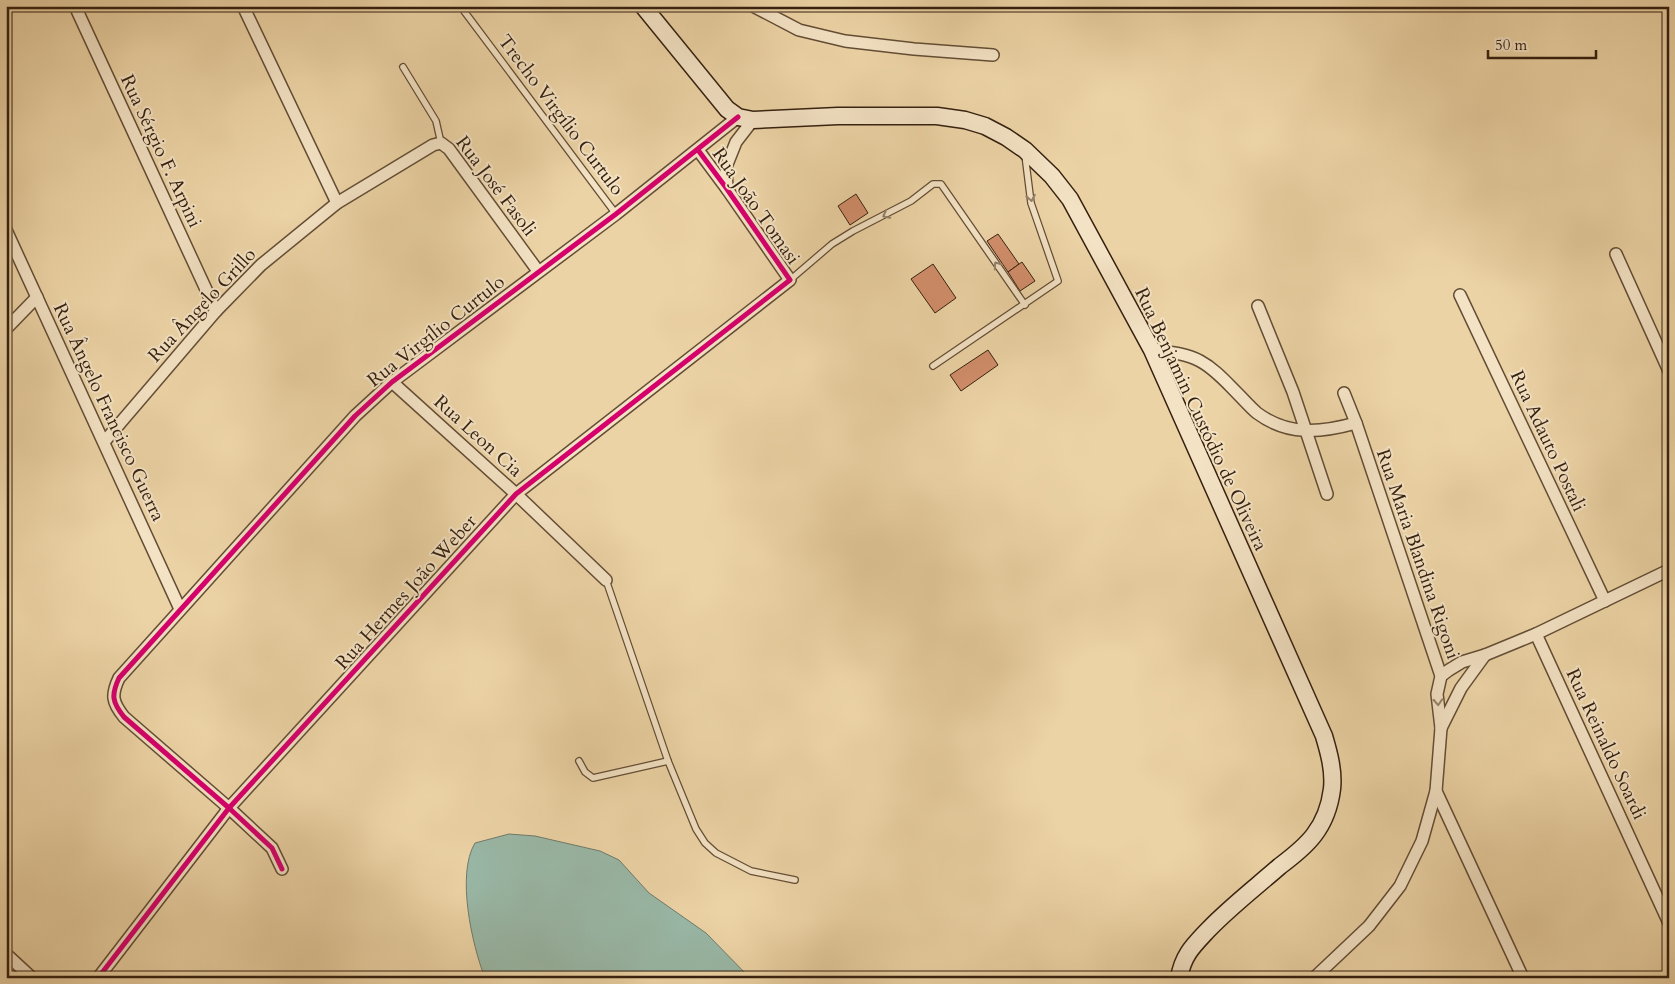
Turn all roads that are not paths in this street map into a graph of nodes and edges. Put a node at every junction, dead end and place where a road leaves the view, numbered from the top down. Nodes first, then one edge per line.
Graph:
1 (75, 6) edge
2 (243, 6) edge
3 (643, 6) edge
4 (753, 6) edge
5 (464, 11) dead end
6 (993, 54) dead end
7 (403, 67) dead end
8 (746, 118) junction
9 (442, 144) junction
10 (698, 150) junction
11 (1025, 150) junction
12 (727, 189) junction
13 (337, 203) junction
14 (616, 214) junction
15 (6, 230) edge
16 (1616, 254) dead end
17 (538, 271) junction
18 (790, 280) junction
19 (1460, 295) dead end
20 (37, 297) junction
21 (1025, 305) junction
22 (1258, 306) dead end
23 (216, 311) junction
24 (6, 329) edge
25 (1152, 350) junction
26 (933, 366) dead end
27 (1669, 371) edge
28 (392, 382) junction
29 (1344, 393) dead end
30 (1356, 424) junction
31 (1306, 432) junction
32 (104, 442) junction
33 (516, 494) junction
34 (1327, 494) dead end
35 (1669, 570) edge
36 (606, 580) joint
37 (1605, 601) junction
38 (180, 609) junction
39 (1536, 634) junction
40 (1485, 655) junction
41 (1442, 676) junction
42 (1441, 728) junction
43 (579, 761) dead end
44 (668, 761) junction
45 (1436, 791) junction
46 (229, 808) junction
47 (282, 869) dead end
48 (795, 880) dead end
49 (1669, 923) edge
50 (6, 954) edge
51 (32, 978) edge
52 (98, 978) edge
53 (1179, 978) edge
54 (1314, 978) edge
55 (1523, 978) edge

1 - 23 street, Rua Sérgio F. Arpini
2 - 13 street
3 - 8 main road
4 - 6 street
5 - 14 lane, Trecho Virgílio Curtulo
7 - 9 lane, Rua José Fasoli
8 - 10 street, Rua Virgílio Curtulo
8 - 11 main road, Rua Benjamin Custódio de Oliveira
8 - 12 street, Rua João Tomasi
9 - 13 street, Rua Ângelo Grillo
9 - 17 street, Rua José Fasoli
10 - 12 street, Rua João Tomasi
10 - 14 street, Rua Virgílio Curtulo
11 -> 21 lane
11 - 25 main road, Rua Benjamin Custódio de Oliveira
12 - 18 street, Rua João Tomasi
13 - 23 street, Rua Ângelo Grillo
14 - 17 street, Rua Virgílio Curtulo
15 - 20 street, Rua Ângelo Francisco Guerra
16 - 27 street
17 - 28 street, Rua Virgílio Curtulo
21 -> 18 lane
18 - 33 street, Rua Hermes João Weber
19 - 37 street, Rua Adauto Postali
20 - 24 street
20 - 32 street, Rua Ângelo Francisco Guerra
21 - 26 lane
22 - 31 street
23 - 32 street, Rua Ângelo Grillo
25 - 31 street
25 - 53 main road, Rua Benjamin Custódio de Oliveira
28 - 33 street, Rua Leon Cia
28 - 38 street, Rua Virgílio Curtulo
29 - 30 street, Rua Maria Blandina Rigoni
30 - 31 street
30 - 41 street, Rua Maria Blandina Rigoni
31 - 34 street
32 - 38 street, Rua Ângelo Francisco Guerra
33 - 36 street, Rua Leon Cia
33 - 46 street, Rua Hermes João Weber
35 - 37 street
36 - 44 lane
37 - 39 street
38 - 46 street, Rua Virgílio Curtulo
39 - 40 street
39 - 49 street, Rua Reinaldo Soardi
40 - 41 street
40 - 42 street, Rua Maria Blandina Rigoni
41 -> 42 street, Rua Maria Blandina Rigoni
42 - 45 street, Rua Maria Blandina Rigoni
43 - 44 lane
44 - 48 lane
45 - 54 street, Rua Maria Blandina Rigoni
45 - 55 street
46 - 47 street
46 - 52 street, Rua Hermes João Weber
50 - 51 street

